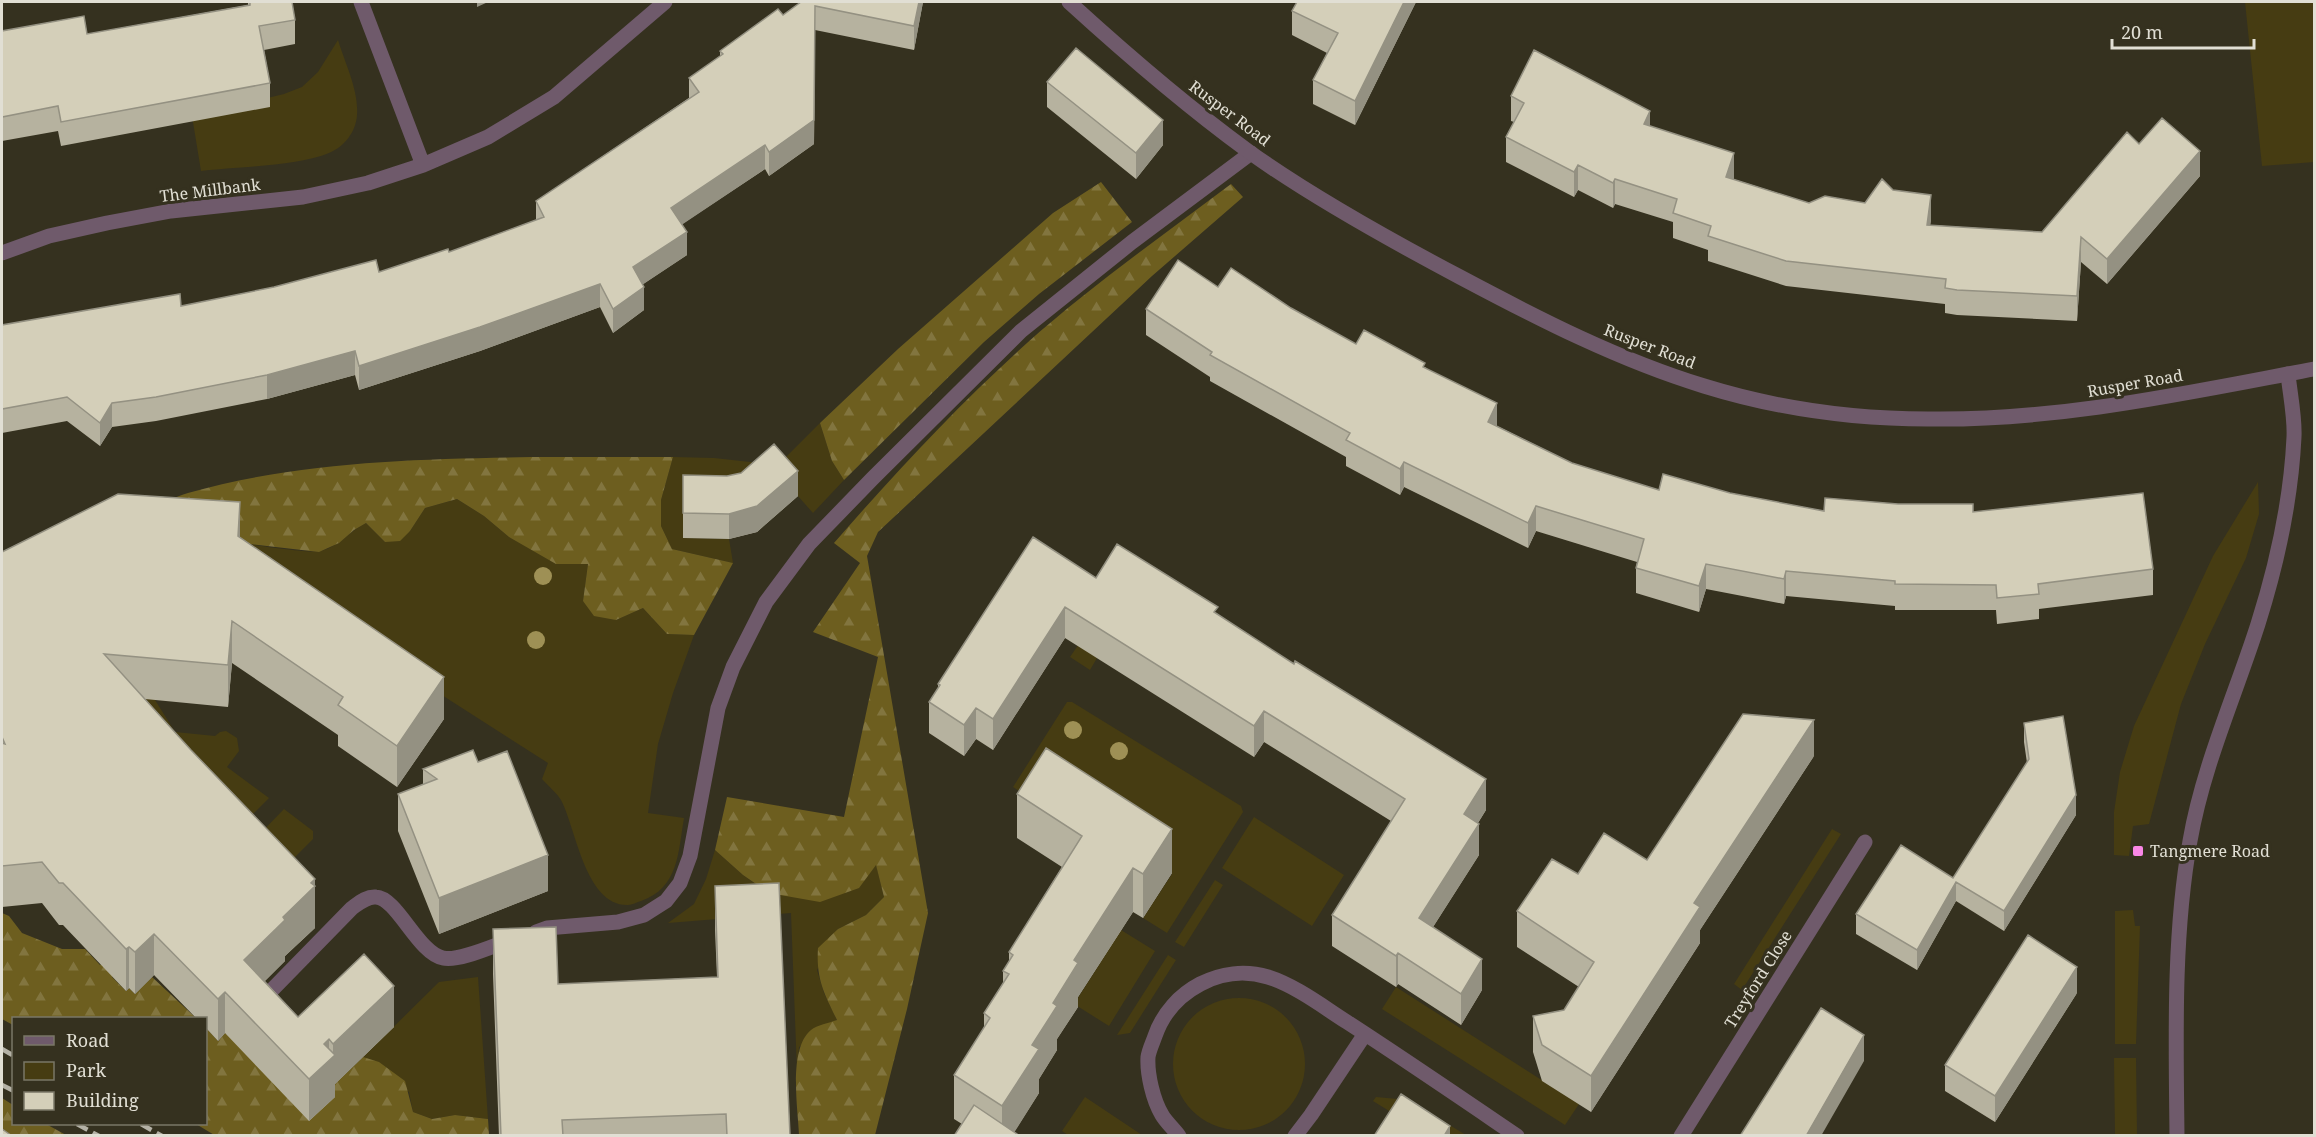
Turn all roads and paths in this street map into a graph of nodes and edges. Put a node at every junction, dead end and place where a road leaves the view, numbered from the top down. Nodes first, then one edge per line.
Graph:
1 (362, 2) edge
2 (665, 2) edge
3 (1069, 2) edge
4 (1251, 153) junction
5 (423, 165) junction
6 (2, 253) edge
7 (2314, 369) edge
8 (2288, 374) junction
9 (1865, 843) dead end
10 (267, 995) edge
11 (1365, 1034) junction
12 (1179, 1136) edge
13 (1295, 1136) edge
14 (1517, 1136) edge
15 (1681, 1136) edge
16 (2177, 1136) edge

1 - 5 street
2 - 5 street, The Millbank
3 - 4 street, Rusper Road
4 - 8 street, Rusper Road
4 - 10 street
5 - 6 street, The Millbank
7 - 8 street, Rusper Road
8 - 16 street
9 - 15 street, Treyford Close
11 - 12 street
11 - 13 street
11 - 14 street

